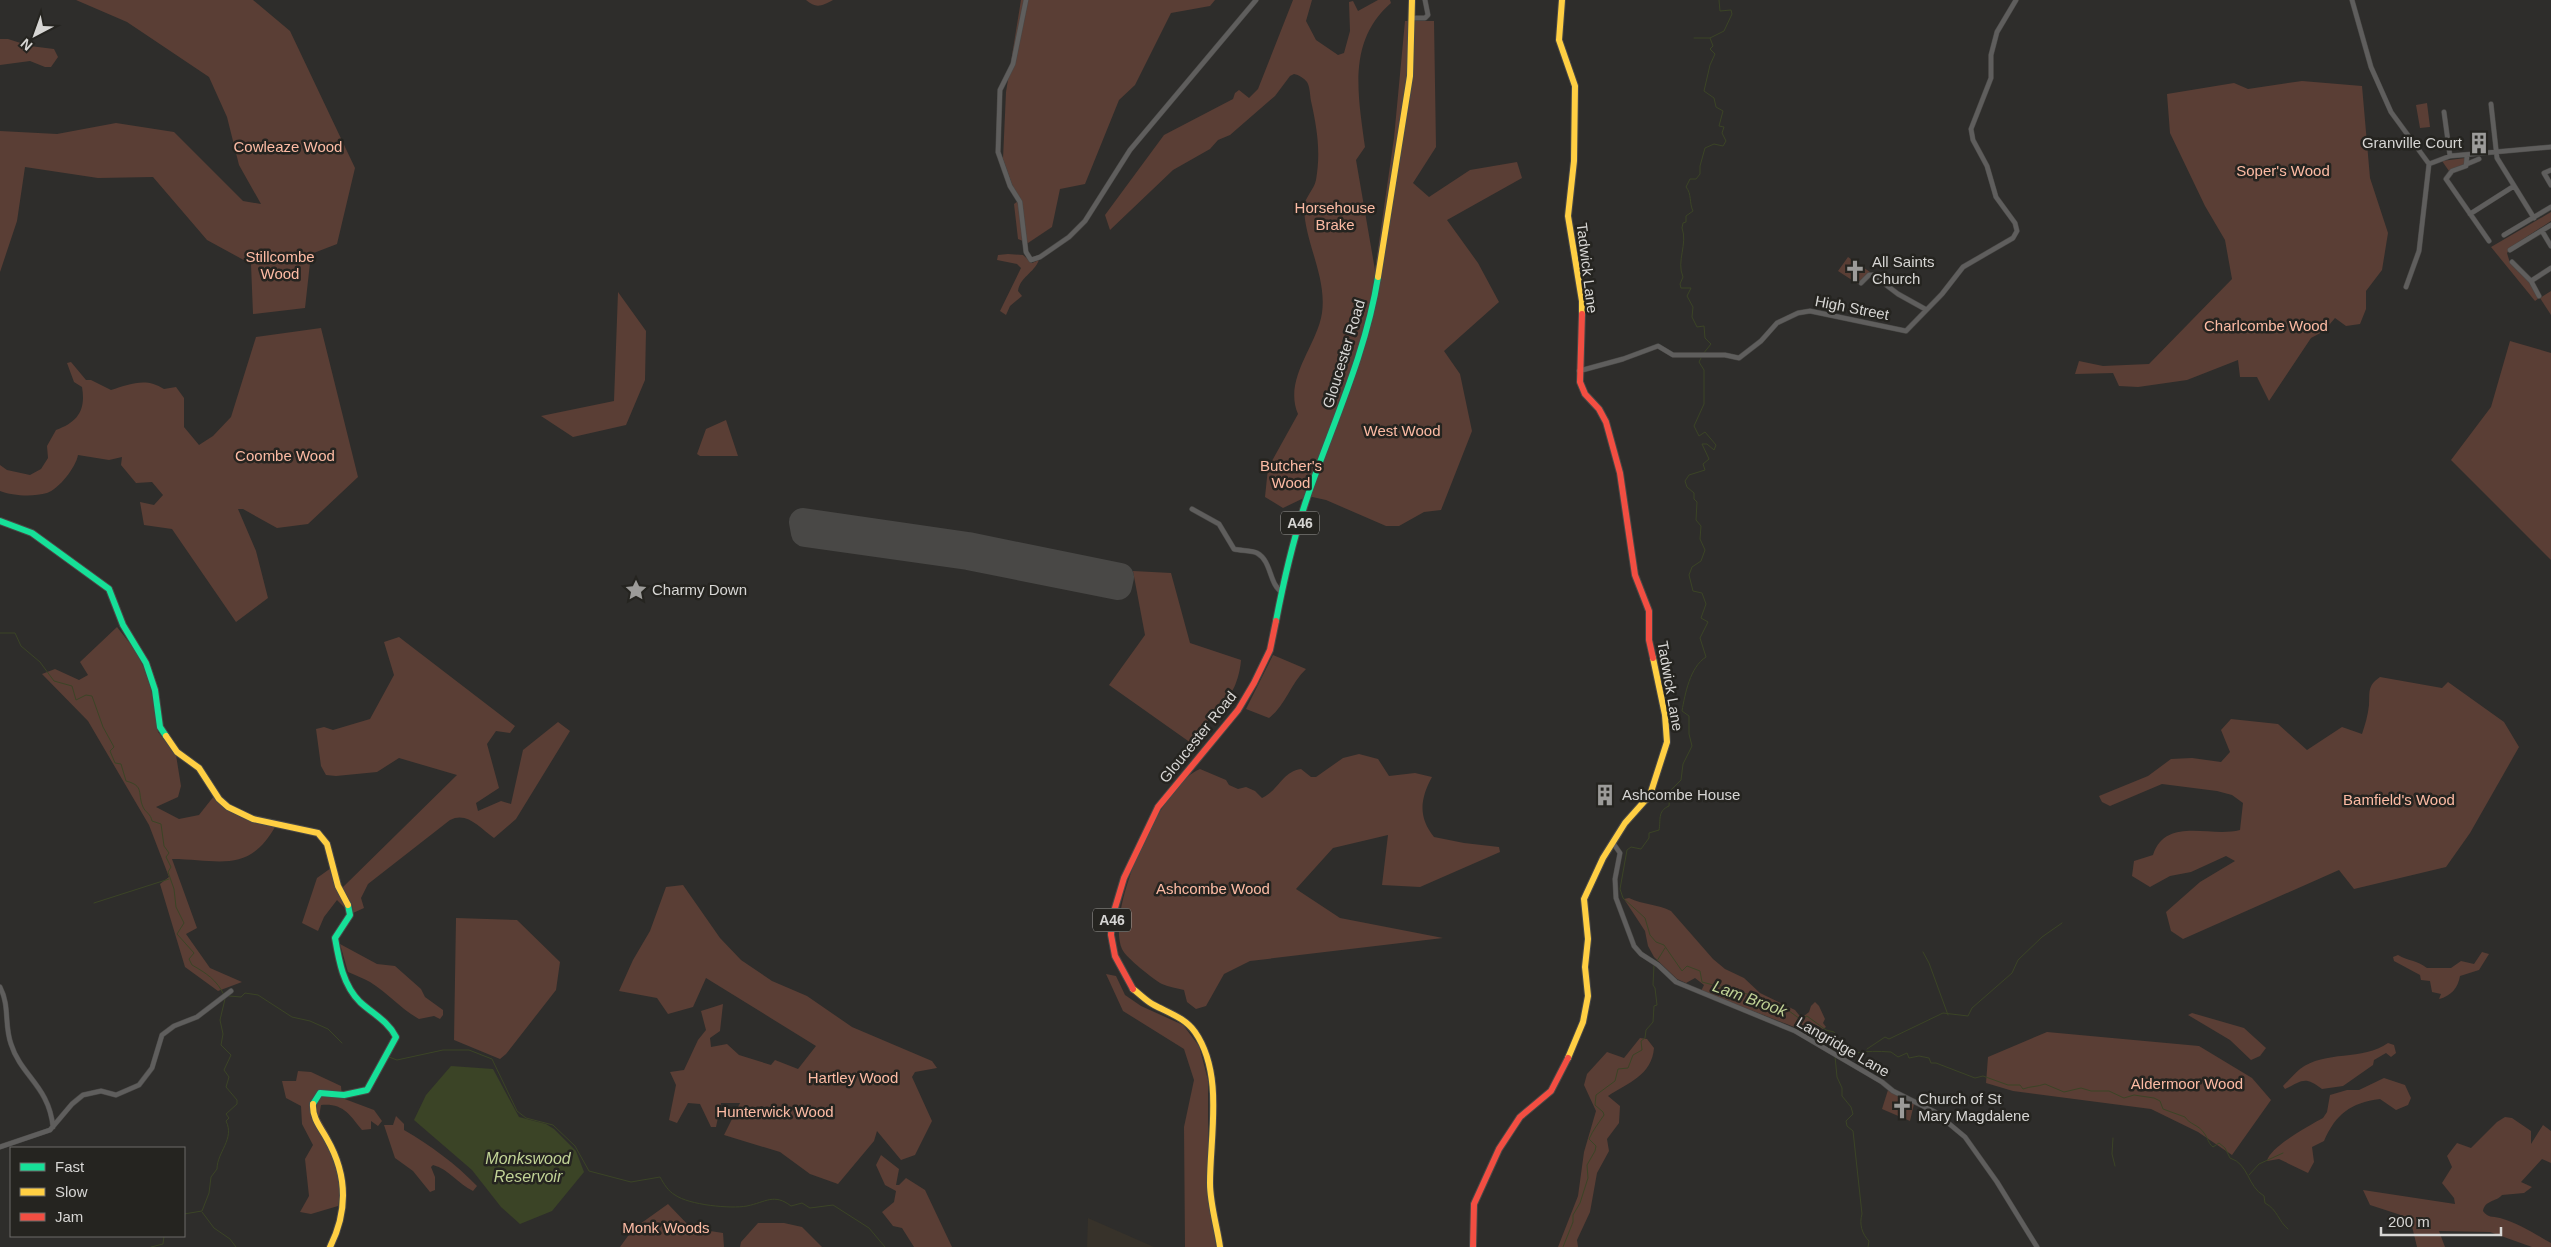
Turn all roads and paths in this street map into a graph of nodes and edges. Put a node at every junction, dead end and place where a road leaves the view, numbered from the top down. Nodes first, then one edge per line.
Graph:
1 (1026, 0) edge
2 (1256, 0) edge
3 (1412, 0) edge
4 (1425, 0) edge
5 (1562, 0) edge
6 (2016, 0) edge
7 (2352, 0) edge
8 (1412, 18) junction
9 (2491, 104) dead end
10 (2444, 112) dead end
11 (2551, 146) edge
12 (2497, 152) junction
13 (2450, 156) junction
14 (2467, 156) junction
15 (2479, 159) dead end
16 (2429, 164) junction
17 (2467, 164) junction
18 (2551, 170) edge
19 (2551, 185) edge
20 (2514, 186) junction
21 (2551, 207) edge
22 (2470, 214) junction
23 (2534, 218) junction
24 (2551, 225) edge
25 (2542, 231) junction
26 (2504, 236) dead end
27 (2489, 241) dead end
28 (2551, 246) edge
29 (2510, 250) dead end
30 (2512, 262) dead end
31 (2551, 268) edge
32 (2531, 281) junction
33 (1861, 283) dead end
34 (2406, 287) dead end
35 (2539, 296) dead end
36 (1925, 310) junction
37 (1579, 371) junction
38 (1192, 510) dead end
39 (0, 521) edge
40 (1282, 592) junction
41 (1613, 844) junction
42 (0, 987) edge
43 (231, 991) dead end
44 (53, 1127) junction
45 (0, 1147) edge
46 (330, 1247) edge
47 (1220, 1247) edge
48 (1473, 1247) edge
49 (2037, 1247) edge

1 - 2 street
3 - 8 main road, Gloucester Road / A46
4 - 8 street
5 - 37 main road, Tadwick Lane
6 - 36 street
7 - 16 street
8 - 40 main road, Gloucester Road / A46
9 - 12 street
10 - 13 street
11 - 12 street
12 - 14 street
12 - 20 street
13 - 14 street
13 - 16 street
14 - 17 street
15 - 17 street
16 - 34 street
17 - 22 street
18 - 19 street
20 - 22 street
20 - 23 street
21 - 23 street
22 - 27 street
23 - 26 street
24 - 25 street
25 - 28 street
25 - 29 street
30 - 32 street
31 - 32 street
32 - 35 street
33 - 36 street
36 - 37 street, High Street
37 - 41 main road, Tadwick Lane
38 - 40 street
39 - 46 main road
40 - 47 main road, Gloucester Road / A46
41 - 48 main road, Tadwick Lane
41 - 49 street, Langridge Lane
42 - 44 street
43 - 44 street
44 - 45 street

